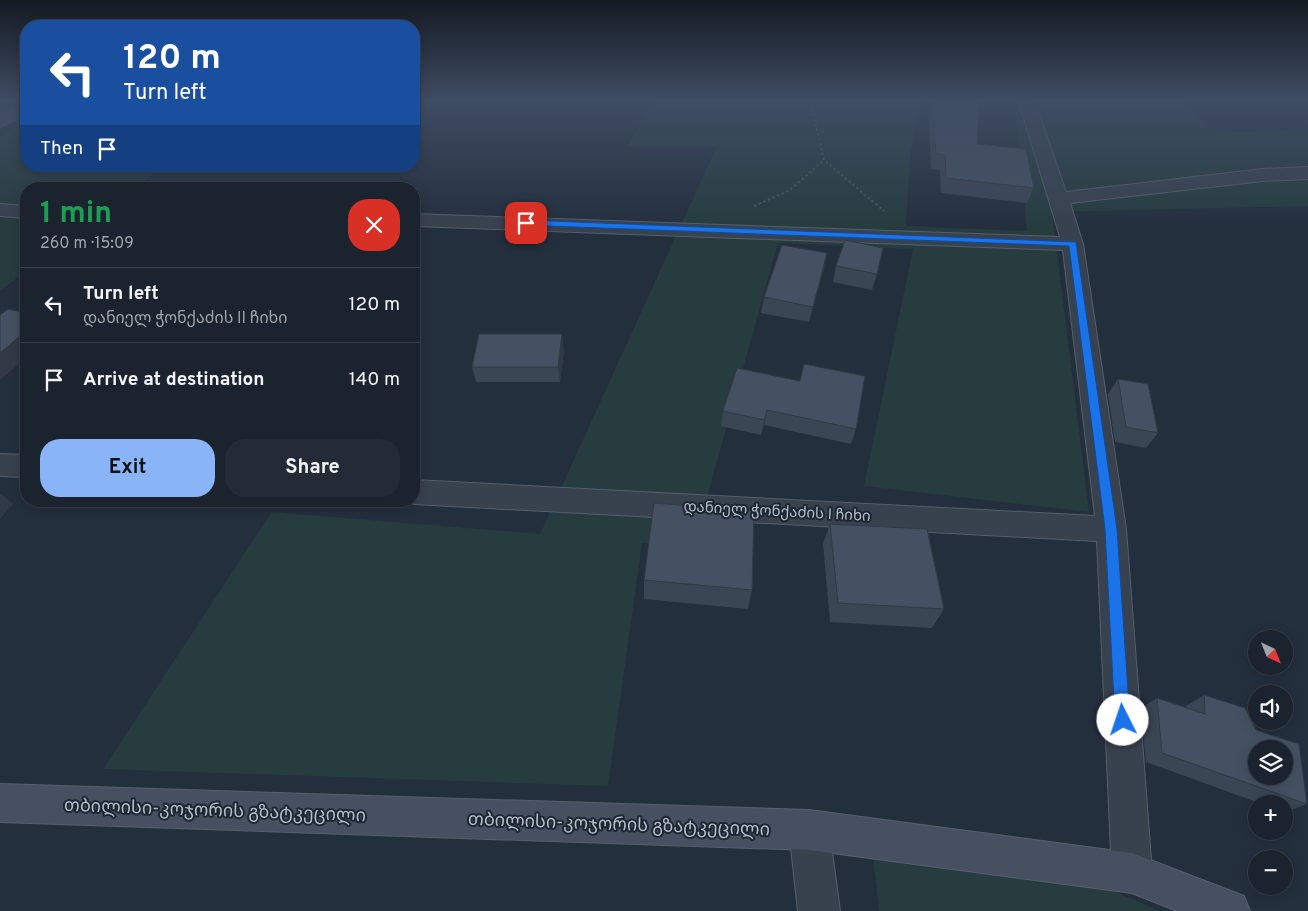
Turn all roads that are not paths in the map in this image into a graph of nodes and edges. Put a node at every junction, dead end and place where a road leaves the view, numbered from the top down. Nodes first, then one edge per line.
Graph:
1 (1040, 142) edge
2 (1308, 173) edge
3 (1058, 199) junction
4 (0, 210) edge
5 (20, 212) edge
6 (420, 220) edge
7 (1073, 244) junction
8 (0, 465) edge
9 (20, 466) edge
10 (420, 492) edge
11 (1111, 529) junction
12 (0, 803) edge
13 (809, 830) junction
14 (1132, 873) junction
15 (819, 911) edge
16 (1229, 911) edge

1 - 3 street
2 - 3 street
3 - 7 street
4 - 5 street
6 - 7 street
7 - 11 street
8 - 9 street
10 - 11 street, დანიელ ჭონქაძის I ჩიხი
11 - 14 street
12 - 13 main road, თბილისი-კოჯორის გზატკეცილი
13 - 14 main road, თბილისი-კოჯორის გზატკეცილი
13 - 15 street
14 - 16 main road, თბილისი-კოჯორის გზატკეცილი

